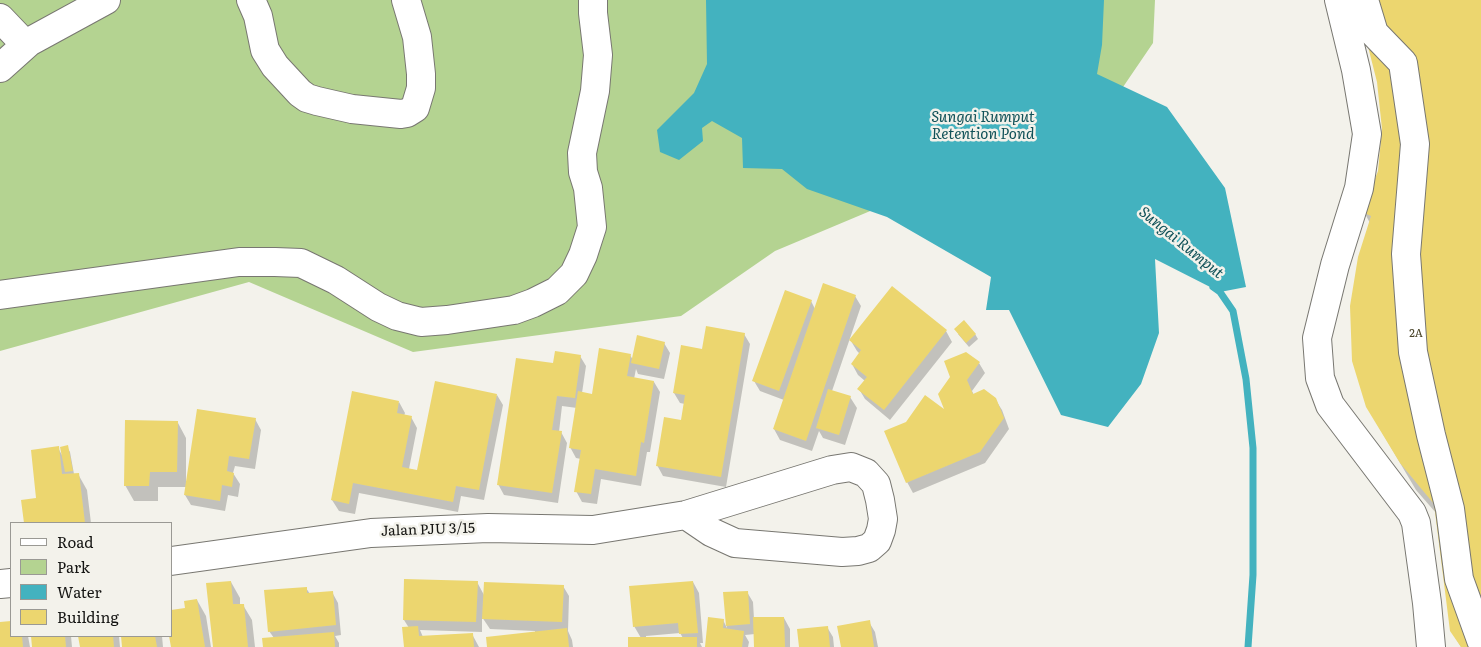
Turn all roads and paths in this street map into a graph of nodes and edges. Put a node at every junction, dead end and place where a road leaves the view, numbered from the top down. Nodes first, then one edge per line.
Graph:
1 (106, 0) edge
2 (251, 0) edge
3 (406, 0) edge
4 (593, 0) edge
5 (1338, 0) edge
6 (1364, 0) edge
7 (0, 18) edge
8 (29, 42) junction
9 (0, 68) edge
10 (0, 295) edge
11 (686, 515) junction
12 (172, 560) edge
13 (1481, 640) edge
14 (1431, 647) edge

1 - 8 street
2 - 3 street
4 - 10 street
5 - 14 street
6 - 13 street
7 - 8 street
8 - 9 street
11 - 11 street, Jalan PJU 3/15
11 - 12 street, Jalan PJU 3/15

